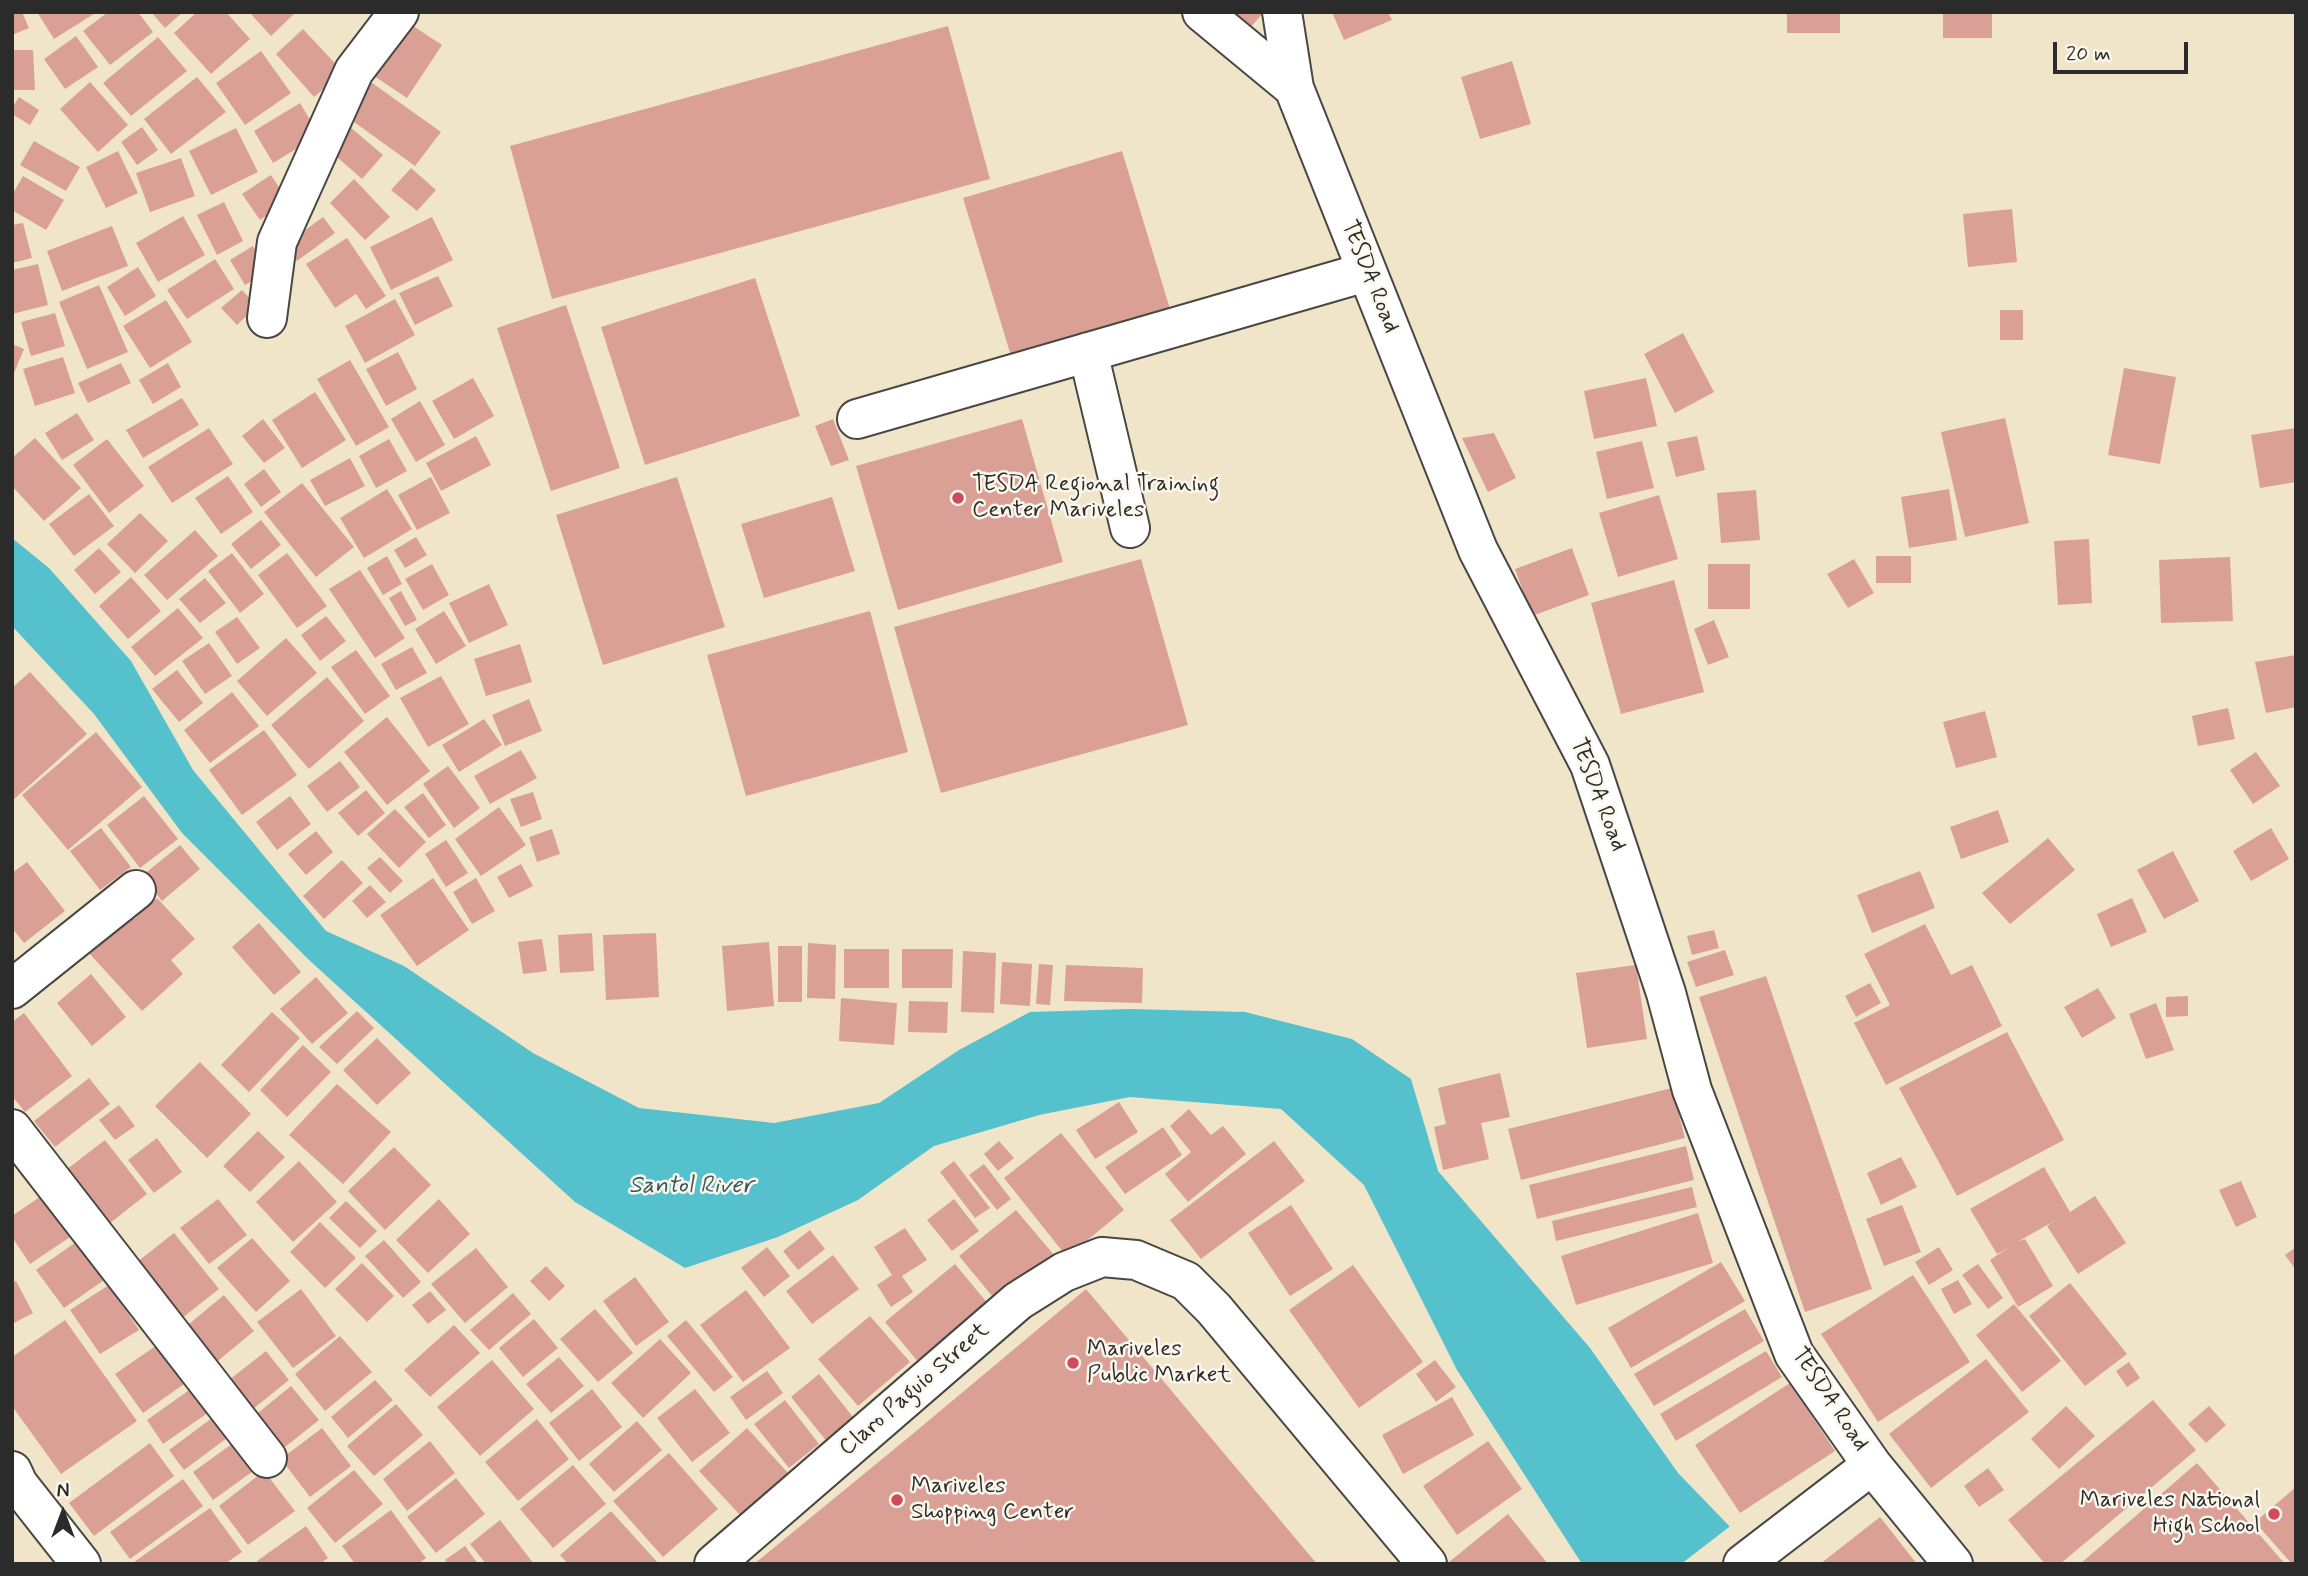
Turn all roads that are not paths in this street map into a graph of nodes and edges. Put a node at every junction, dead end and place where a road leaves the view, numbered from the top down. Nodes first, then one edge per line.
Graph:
1 (399, 12) edge
2 (1202, 12) edge
3 (1282, 12) edge
4 (1294, 88) junction
5 (1366, 272) junction
6 (267, 318) dead end
7 (1088, 352) junction
8 (857, 419) dead end
9 (1130, 528) dead end
10 (136, 890) dead end
11 (12, 989) edge
12 (12, 1129) edge
13 (267, 1458) dead end
14 (1872, 1465) junction
15 (12, 1471) edge
16 (1756, 1554) edge
17 (65, 1556) edge
18 (714, 1564) edge
19 (1427, 1564) edge
20 (1954, 1564) edge

1 - 6 street
2 - 4 street
3 - 4 street, TESDA Road
4 - 5 street, TESDA Road
5 - 7 street
5 - 14 street, TESDA Road
7 - 8 street
7 - 9 street
10 - 11 street
12 - 13 street
14 - 16 street
14 - 20 street, TESDA Road
15 - 17 street
18 - 19 street, Claro Paguio Street

